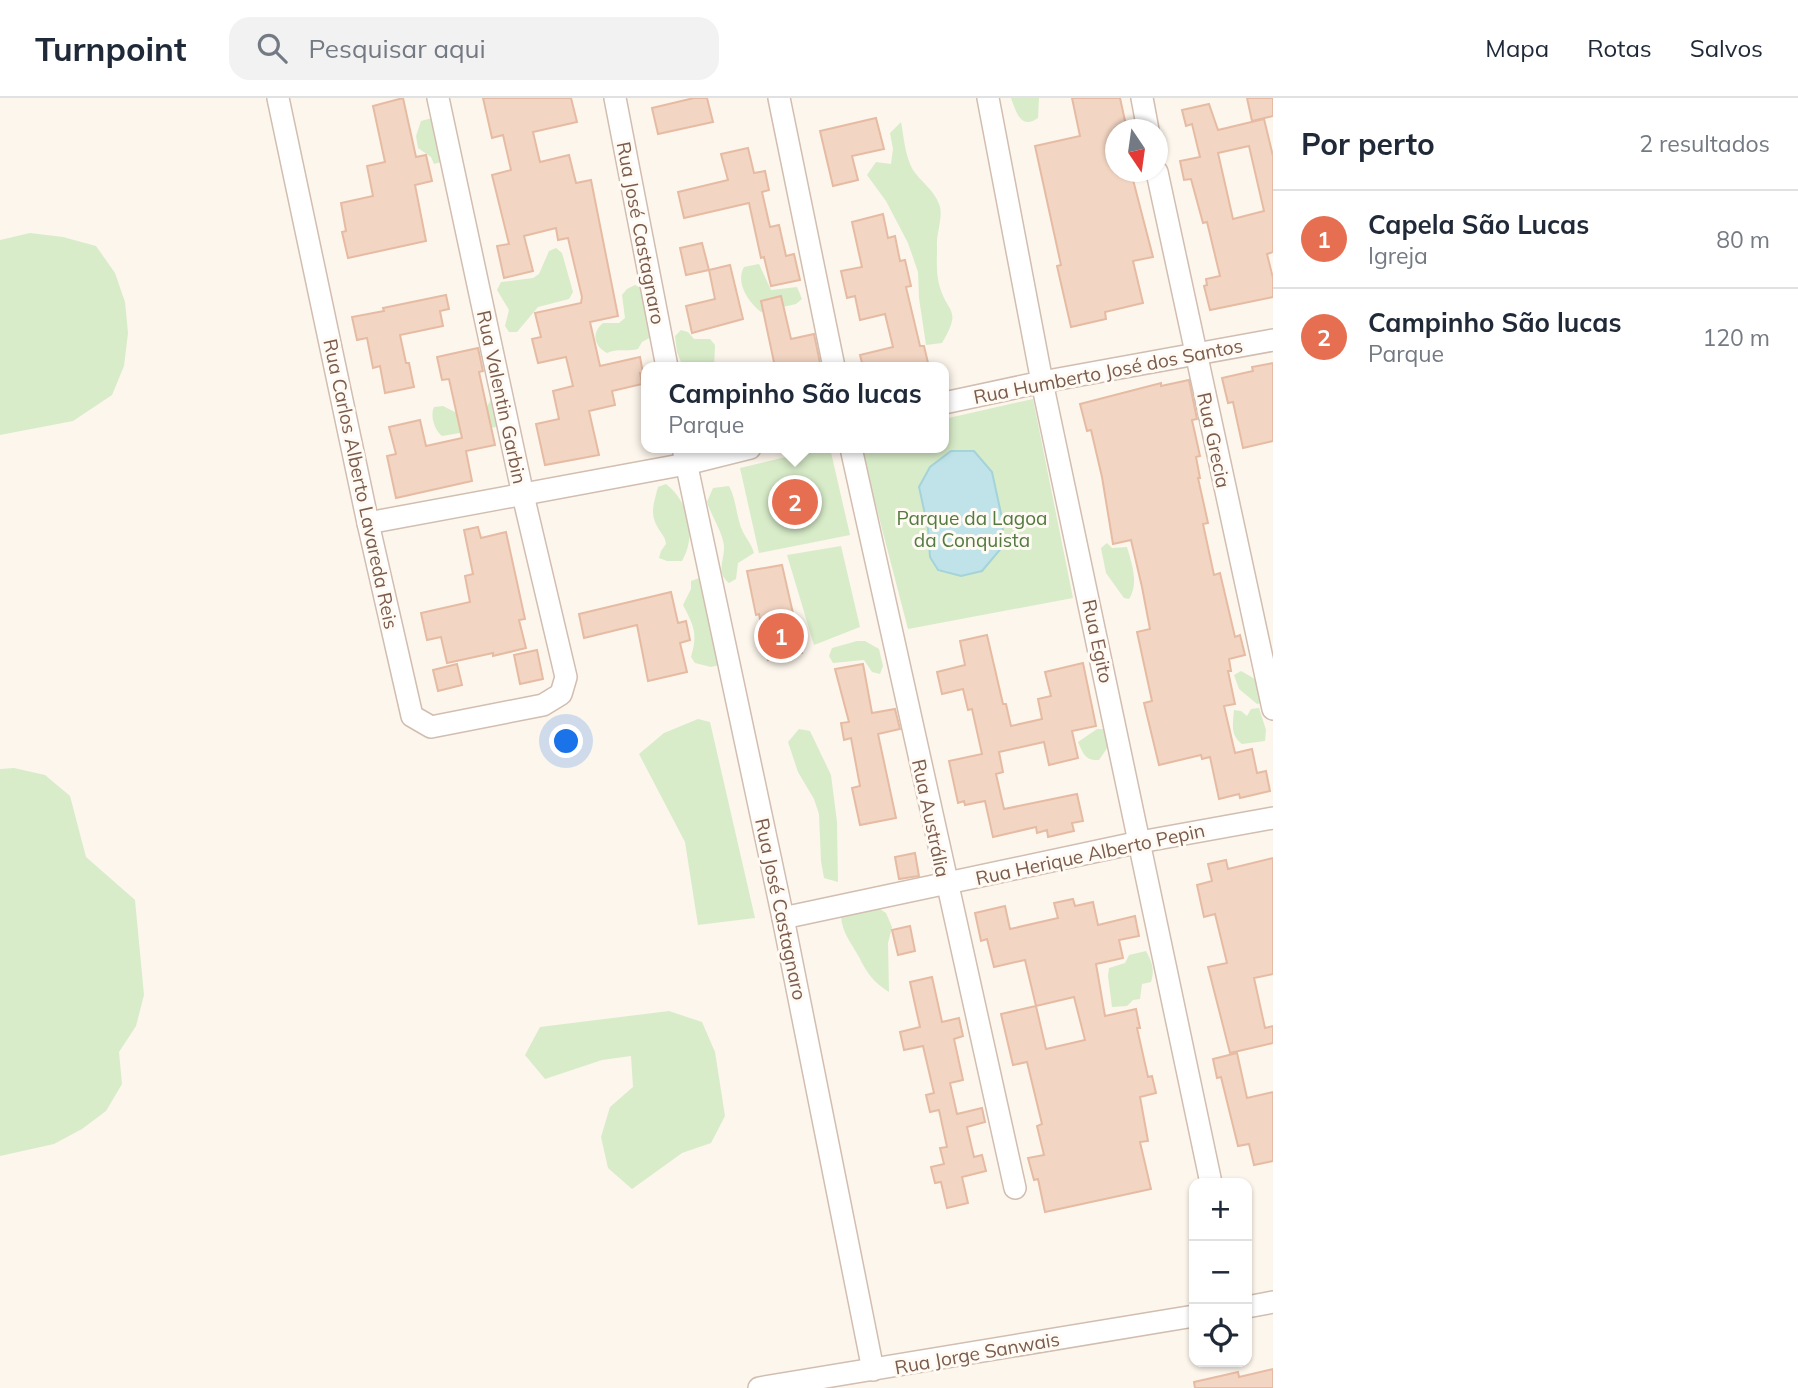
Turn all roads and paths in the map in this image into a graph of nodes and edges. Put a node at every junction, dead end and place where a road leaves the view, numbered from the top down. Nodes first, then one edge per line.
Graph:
1 (278, 98) edge
2 (438, 98) edge
3 (615, 98) edge
4 (779, 98) edge
5 (988, 98) edge
6 (1142, 98) edge
7 (1146, 119) edge
8 (1159, 182) edge
9 (1273, 340) edge
10 (1195, 354) junction
11 (666, 362) edge
12 (833, 362) edge
13 (1042, 382) junction
14 (949, 402) edge
15 (709, 453) edge
16 (852, 453) edge
17 (685, 456) edge
18 (523, 495) junction
19 (368, 523) junction
20 (561, 694) joint
21 (1273, 709) edge
22 (1273, 818) edge
23 (1140, 842) junction
24 (946, 884) junction
25 (783, 918) junction
26 (1210, 1178) edge
27 (1015, 1188) dead end
28 (1273, 1302) edge
29 (1252, 1306) edge
30 (1189, 1317) edge
31 (873, 1370) junction
32 (759, 1388) edge

1 - 19 street, Rua Carlos Alberto Lavareda Reis
2 - 18 street, Rua Valentin Garbin
3 - 11 street, Rua José Castagnaro
4 - 12 street
5 - 13 street, Rua Egito
6 - 7 street
8 - 10 street, Rua Grecia
9 - 10 street, Rua Humberto José dos Santos
10 - 13 street, Rua Humberto José dos Santos
10 - 21 street, Rua Grecia
13 - 14 street, Rua Humberto José dos Santos
13 - 23 street, Rua Egito
15 - 17 street
16 - 24 street, Rua Austrália
17 - 18 street
17 - 25 street, Rua José Castagnaro
18 - 19 street
18 - 20 street, Rua Valentin Garbin
19 - 20 street, Rua Carlos Alberto Lavareda Reis
22 - 23 street, Rua Herique Alberto Pepin
23 - 24 street, Rua Herique Alberto Pepin
23 - 26 street, Rua Egito
24 - 25 street, Rua Herique Alberto Pepin
24 - 27 street, Rua Austrália
25 - 31 street, Rua José Castagnaro
28 - 29 street
30 - 31 street, Rua Jorge Sanwais
31 - 32 street, Rua Jorge Sanwais

